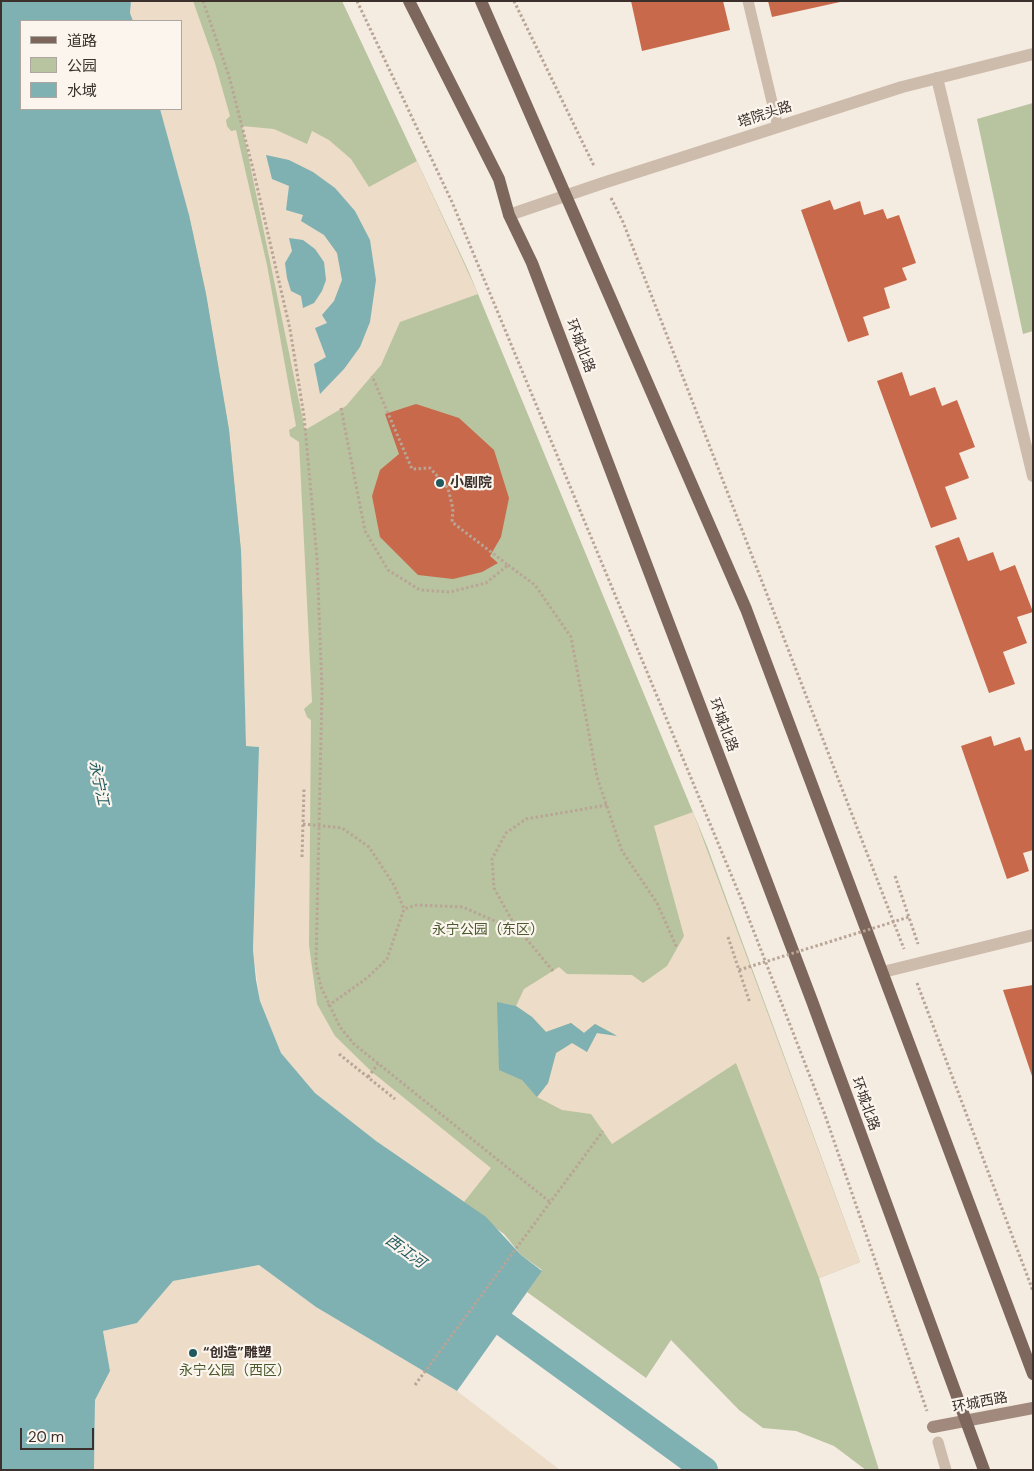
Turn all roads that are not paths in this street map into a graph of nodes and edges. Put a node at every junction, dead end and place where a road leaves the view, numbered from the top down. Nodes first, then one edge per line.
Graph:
1 (409, 1) edge
2 (481, 1) edge
3 (748, 1) edge
4 (1033, 54) edge
5 (937, 78) junction
6 (778, 126) junction
7 (567, 195) junction
8 (509, 216) junction
9 (1033, 476) edge
10 (1033, 935) edge
11 (883, 972) junction
12 (1033, 1374) edge
13 (1033, 1408) edge
14 (966, 1422) junction
15 (933, 1427) road end
16 (938, 1442) dead end
17 (984, 1469) edge
18 (946, 1470) edge

1 - 8 main road, 环城北路
2 - 7 main road
3 - 6 lane
4 - 5 street, 塔院头路
5 - 6 street, 塔院头路
5 - 9 street
6 - 7 street, 塔院头路
7 - 8 street, 塔院头路
7 - 11 main road
8 - 14 main road, 环城北路
10 - 11 street
11 - 12 main road
13 - 14 main road, 环城西路
14 - 15 main road, 环城西路
14 - 17 main road, 环城北路
16 - 18 lane

